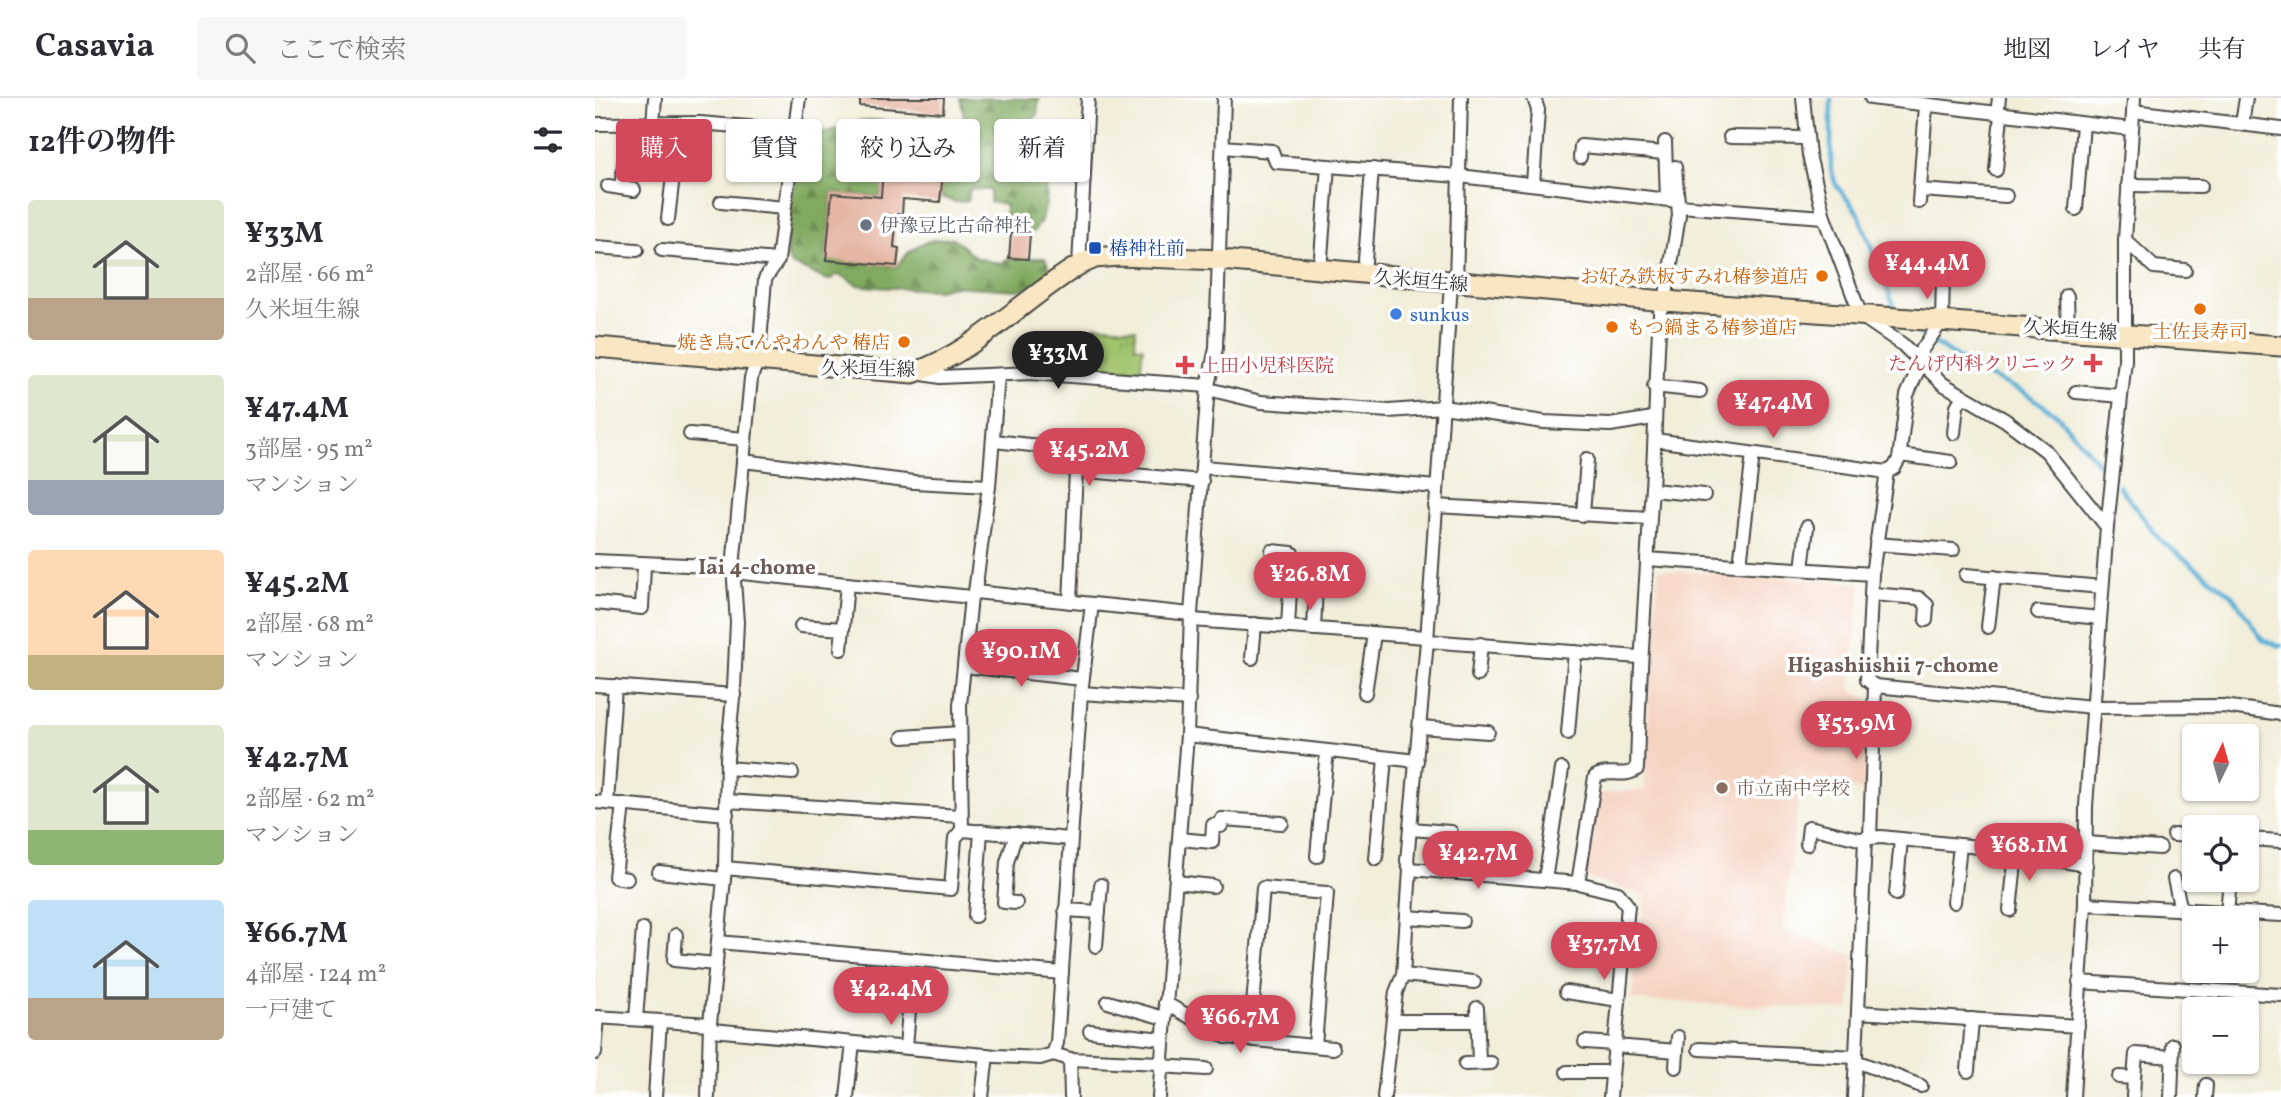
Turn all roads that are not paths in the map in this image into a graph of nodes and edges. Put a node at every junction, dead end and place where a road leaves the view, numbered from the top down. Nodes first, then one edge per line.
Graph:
1 (655, 98) edge
2 (799, 98) edge
3 (1087, 98) edge
4 (1224, 98) edge
5 (1461, 98) edge
6 (1534, 98) edge
7 (1803, 98) edge
8 (1871, 98) edge
9 (1999, 98) edge
10 (2246, 98) edge
11 (1887, 99) edge
12 (1935, 104) edge
13 (2133, 104) edge
14 (1999, 114) junction
15 (653, 119) edge
16 (796, 119) edge
17 (595, 124) edge
18 (616, 124) edge
19 (2083, 124) junction
20 (2242, 124) junction
21 (2131, 129) junction
22 (2281, 129) edge
23 (1730, 136) dead end
24 (1807, 138) junction
25 (1223, 147) junction
26 (1580, 157) dead end
27 (1328, 166) junction
28 (1675, 167) dead end
29 (1372, 169) junction
30 (1996, 170) dead end
31 (1459, 176) junction
32 (622, 182) edge
33 (667, 182) edge
34 (788, 182) edge
35 (1533, 184) junction
36 (2128, 185) junction
37 (2201, 186) dead end
38 (621, 188) dead end
39 (2006, 196) dead end
40 (721, 202) dead end
41 (1674, 202) junction
42 (785, 208) junction
43 (2076, 209) dead end
44 (1824, 218) junction
45 (668, 219) dead end
46 (2125, 240) junction
47 (595, 247) edge
48 (637, 250) dead end
49 (662, 250) dead end
50 (778, 260) junction
51 (1221, 260) junction
52 (1079, 265) junction
53 (1320, 270) junction
54 (2185, 270) dead end
55 (1364, 274) junction
56 (1943, 274) dead end
57 (1453, 283) junction
58 (2067, 296) dead end
59 (1663, 301) junction
60 (1861, 316) junction
61 (2068, 329) junction
62 (2126, 332) junction
63 (1934, 333) junction
64 (2281, 346) edge
65 (595, 347) edge
66 (1918, 360) junction
67 (755, 362) junction
68 (913, 373) junction
69 (998, 375) junction
70 (1654, 386) junction
71 (1208, 388) junction
72 (1700, 391) dead end
73 (2076, 392) dead end
74 (1962, 396) junction
75 (2121, 396) junction
76 (1443, 407) junction
77 (1653, 418) junction
78 (1954, 433) dead end
79 (690, 435) dead end
80 (745, 439) junction
81 (1654, 440) junction
82 (994, 441) junction
83 (1753, 454) junction
84 (1900, 455) junction
85 (1587, 459) dead end
86 (743, 461) junction
87 (1951, 462) dead end
88 (1203, 467) junction
89 (1076, 470) junction
90 (1887, 472) junction
91 (1202, 481) junction
92 (989, 486) junction
93 (1437, 487) junction
94 (1652, 490) junction
95 (1704, 495) dead end
96 (1435, 506) junction
97 (1583, 515) junction
98 (1649, 518) junction
99 (1807, 527) dead end
100 (2107, 527) junction
101 (1876, 544) junction
102 (1953, 550) dead end
103 (1272, 551) dead end
104 (1647, 559) junction
105 (595, 561) edge
106 (644, 565) junction
107 (1740, 565) junction
108 (1802, 569) junction
109 (733, 570) junction
110 (1872, 574) junction
111 (1966, 575) dead end
112 (1994, 577) junction
113 (847, 584) junction
114 (1316, 585) dead end
115 (2102, 587) junction
116 (1871, 594) junction
117 (973, 595) junction
118 (1070, 602) junction
119 (595, 603) edge
120 (1092, 604) junction
121 (2038, 612) dead end
122 (1191, 617) junction
123 (2100, 618) junction
124 (1926, 620) dead end
125 (1255, 624) junction
126 (801, 626) dead end
127 (1288, 627) junction
128 (1989, 627) dead end
129 (843, 629) junction
130 (1314, 629) junction
131 (1374, 634) junction
132 (1427, 639) junction
133 (1481, 644) junction
134 (841, 649) dead end
135 (1575, 652) junction
136 (1639, 657) junction
137 (1252, 658) dead end
138 (964, 666) junction
139 (1478, 675) dead end
140 (1082, 679) junction
141 (595, 685) edge
142 (1875, 685) junction
143 (615, 686) junction
144 (1081, 693) junction
145 (1365, 693) dead end
146 (734, 695) junction
147 (1189, 700) junction
148 (2093, 707) junction
149 (2281, 713) edge
150 (1420, 727) junction
151 (1488, 732) dead end
152 (960, 733) junction
153 (1568, 733) dead end
154 (1187, 735) junction
155 (903, 737) dead end
156 (1327, 751) junction
157 (1385, 758) junction
158 (1417, 761) junction
159 (727, 768) junction
160 (1562, 769) dead end
161 (793, 773) dead end
162 (601, 802) edge
163 (623, 804) junction
164 (727, 807) junction
165 (960, 816) junction
166 (1282, 824) dead end
167 (1410, 829) junction
168 (962, 830) junction
169 (981, 831) junction
170 (1451, 832) dead end
171 (1016, 834) junction
172 (2174, 835) dead end
173 (2182, 835) edge
174 (1868, 838) junction
175 (1071, 839) junction
176 (1179, 839) junction
177 (1901, 839) junction
178 (2259, 840) edge
179 (2281, 841) edge
180 (2086, 843) junction
181 (1807, 844) dead end
182 (1960, 845) junction
183 (2159, 848) dead end
184 (2016, 853) junction
185 (1317, 856) dead end
186 (1376, 859) dead end
187 (2086, 865) junction
188 (1410, 869) junction
189 (659, 872) dead end
190 (724, 873) junction
191 (627, 878) dead end
192 (2175, 879) dead end
193 (1545, 880) junction
194 (1176, 882) junction
195 (1578, 883) junction
196 (1101, 885) dead end
197 (1213, 886) dead end
198 (1896, 894) dead end
199 (1954, 902) dead end
200 (1016, 903) dead end
201 (2085, 904) junction
202 (2010, 909) dead end
203 (1065, 910) junction
204 (2181, 910) joint
205 (1099, 912) junction
206 (2259, 914) edge
207 (2281, 915) edge
208 (975, 916) dead end
209 (1407, 917) junction
210 (1462, 921) dead end
211 (643, 929) dead end
212 (676, 935) dead end
213 (718, 943) junction
214 (1096, 946) dead end
215 (716, 964) junction
216 (1062, 973) junction
217 (1403, 975) junction
218 (1474, 982) dead end
219 (2079, 982) junction
220 (1566, 992) dead end
221 (2281, 995) edge
222 (1619, 1000) junction
223 (1108, 1002) dead end
224 (1165, 1003) junction
225 (909, 1010) dead end
226 (1859, 1012) junction
227 (596, 1017) edge
228 (1164, 1018) junction
229 (636, 1019) junction
230 (1972, 1019) junction
231 (660, 1021) junction
232 (1392, 1021) junction
233 (2078, 1026) junction
234 (711, 1027) junction
235 (1090, 1031) dead end
236 (1678, 1037) dead end
237 (1162, 1039) junction
238 (1250, 1040) junction
239 (1585, 1042) dead end
240 (853, 1043) junction
241 (1615, 1045) junction
242 (1315, 1046) junction
243 (906, 1047) junction
244 (1333, 1048) dead end
245 (1699, 1049) dead end
246 (1677, 1051) junction
247 (595, 1053) edge
248 (1053, 1054) junction
249 (987, 1055) junction
250 (1070, 1059) junction
251 (1856, 1059) junction
252 (1465, 1063) dead end
253 (1160, 1064) junction
254 (1676, 1066) dead end
255 (1206, 1069) dead end
256 (1968, 1071) dead end
257 (1567, 1072) dead end
258 (1612, 1072) junction
259 (2119, 1077) dead end
260 (2134, 1078) junction
261 (1921, 1086) dead end
262 (655, 1097) edge
263 (708, 1097) edge
264 (847, 1097) edge
265 (982, 1097) edge
266 (1071, 1097) edge
267 (1159, 1097) edge
268 (1384, 1097) edge
269 (1610, 1097) edge
270 (1854, 1097) edge
271 (2073, 1097) edge
272 (2133, 1097) edge
273 (2171, 1097) edge

1 - 15 street
2 - 16 street
3 - 52 street
4 - 25 street
5 - 31 street
6 - 35 street
7 - 24 street
8 - 11 street
9 - 14 street
10 - 20 street
11 - 12 street
12 - 14 street
12 - 39 street
13 - 20 street
13 - 21 street
14 - 19 street
14 - 30 street
17 - 18 street
19 - 21 street
19 - 43 street
20 - 22 street
21 - 36 street
23 - 24 street
24 - 44 street
25 - 27 street
25 - 51 street
26 - 41 street
27 - 29 street
27 - 53 street
28 - 41 street
29 - 31 street
29 - 55 street
31 - 35 street
31 - 57 street
32 - 38 street
33 - 45 street
34 - 42 street
35 - 41 street
36 - 37 street
36 - 46 street
40 - 42 street
41 - 44 street
41 - 59 street
42 - 50 street
44 - 60 street
46 - 54 street
46 - 62 street
47 - 48 street
49 - 50 street
50 - 67 street
51 - 52 main road, 久米垣生線
51 - 53 main road, 久米垣生線
51 - 71 street
52 - 68 main road, 久米垣生線
53 - 55 main road, 久米垣生線
55 - 57 main road, 久米垣生線
56 - 63 street
57 - 59 main road, 久米垣生線
57 - 76 street
58 - 61 street
59 - 60 main road, 久米垣生線
59 - 70 street
60 - 63 main road, 久米垣生線
60 - 66 street
61 - 62 main road, 久米垣生線
61 - 63 main road, 久米垣生線
62 - 64 main road, 久米垣生線
62 - 75 street
63 - 66 street
65 - 67 main road, 久米垣生線
66 - 74 street
66 - 84 street
67 - 68 main road, 久米垣生線
67 - 80 street
68 - 69 street
69 - 71 street
69 - 82 street
70 - 72 street
70 - 77 street
71 - 76 street
71 - 88 street
73 - 75 street
74 - 78 street
74 - 100 street
75 - 100 street
76 - 77 street
76 - 93 street
77 - 81 street
79 - 80 street
80 - 86 street
81 - 83 street
81 - 94 street
82 - 89 street
82 - 92 street
83 - 90 street
83 - 107 street
84 - 87 street
84 - 90 street
85 - 97 street
86 - 92 street
86 - 109 street
88 - 91 street
88 - 93 street
89 - 91 street
89 - 118 street
90 - 101 street
91 - 122 street
92 - 117 street
93 - 96 street
94 - 95 street
94 - 98 street
96 - 97 street
96 - 132 street
97 - 98 street
98 - 104 street
99 - 108 street
100 - 115 street
101 - 102 street
101 - 110 street
103 - 127 street
104 - 107 street
104 - 136 street
105 - 106 street
106 - 109 street
106 - 119 street
107 - 108 street
108 - 110 street
109 - 113 street
109 - 146 street
110 - 116 street
111 - 112 street
112 - 115 street
112 - 128 street
113 - 117 street
113 - 129 street
114 - 130 street
115 - 123 street
116 - 124 street
116 - 142 street
117 - 118 street
117 - 138 street
118 - 120 street
120 - 122 street
120 - 140 street
121 - 123 street
122 - 125 street
122 - 147 street
123 - 148 street
125 - 127 street
125 - 137 street
126 - 129 street
127 - 130 street
129 - 134 street
130 - 131 street
131 - 132 street
131 - 145 street
132 - 133 street
132 - 150 street
133 - 135 street
133 - 139 street
135 - 136 street
135 - 153 street
136 - 195 street
138 - 140 street
138 - 152 street
140 - 144 street
141 - 143 street
142 - 148 street
142 - 174 street
143 - 146 street
143 - 162 street
144 - 147 street
144 - 175 street
146 - 159 street
147 - 154 street
148 - 149 street
148 - 180 street
150 - 151 street
150 - 158 street
152 - 155 street
152 - 165 street
154 - 156 street
154 - 176 street
156 - 157 street
156 - 185 street
157 - 158 street
157 - 186 street
158 - 167 street
159 - 161 street
159 - 164 street
160 - 193 street
162 - 163 street
163 - 164 street
163 - 191 street
164 - 165 street
164 - 190 street
165 - 168 street
166 - 176 street
167 - 170 street
167 - 188 street
168 - 169 street
168 - 190 street
169 - 171 street
169 - 208 street
171 - 175 street
171 - 200 street
172 - 173 street
174 - 177 street
174 - 181 street
174 - 226 street
175 - 203 street
176 - 194 street
177 - 182 street
177 - 198 street
178 - 179 street
180 - 183 street
180 - 187 street
182 - 184 street
182 - 199 street
184 - 187 street
184 - 202 street
187 - 201 street
188 - 193 street
188 - 209 street
189 - 190 street
190 - 213 street
192 - 204 street
193 - 195 street
194 - 197 street
194 - 224 street
195 - 222 street
196 - 205 street
201 - 204 street
201 - 219 street
203 - 205 street
203 - 216 street
205 - 214 street
206 - 207 street
209 - 210 street
209 - 217 street
211 - 229 street
212 - 215 street
213 - 215 street
213 - 216 street
215 - 234 street
216 - 248 street
217 - 218 street
217 - 232 street
219 - 221 street
219 - 233 street
220 - 222 street
222 - 241 street
223 - 228 street
224 - 228 street
224 - 238 street
225 - 243 street
226 - 230 street
226 - 251 street
227 - 229 street
227 - 247 street
228 - 237 street
229 - 231 street
230 - 233 street
230 - 256 street
231 - 234 street
231 - 262 street
232 - 252 street
232 - 268 street
233 - 271 street
234 - 240 street
234 - 263 street
235 - 237 street
236 - 246 street
237 - 253 street
238 - 242 street
238 - 242 street
239 - 241 street
240 - 243 street
240 - 264 street
241 - 246 street
241 - 258 street
242 - 244 street
243 - 249 street
245 - 251 street
246 - 254 street
248 - 249 street
248 - 250 street
249 - 265 street
250 - 253 street
250 - 266 street
251 - 261 street
251 - 270 street
253 - 255 street
253 - 267 street
257 - 258 street
258 - 269 street
259 - 260 street
260 - 272 street
260 - 273 street

